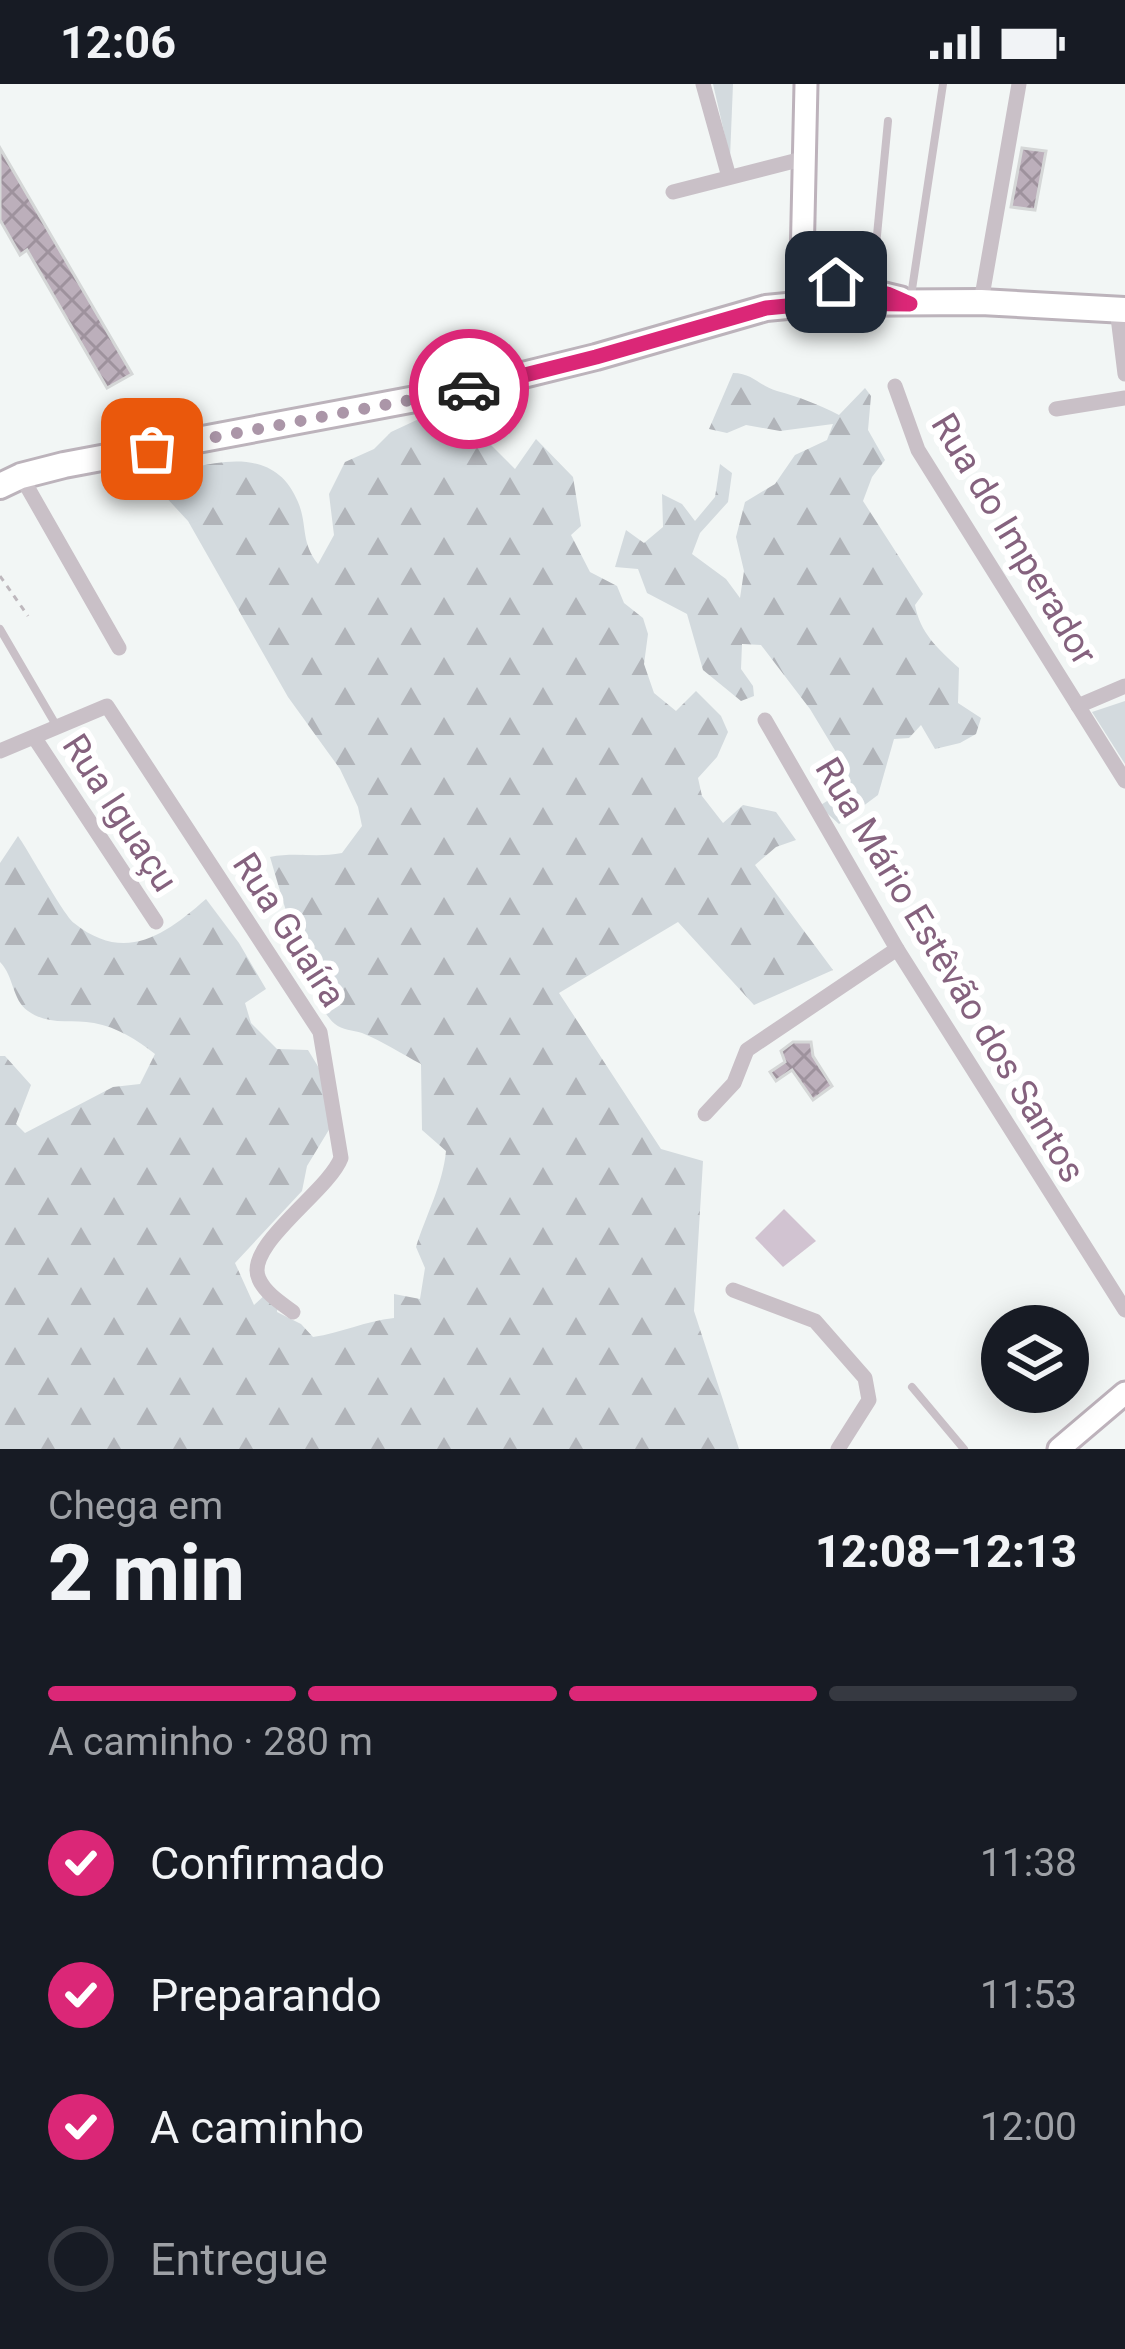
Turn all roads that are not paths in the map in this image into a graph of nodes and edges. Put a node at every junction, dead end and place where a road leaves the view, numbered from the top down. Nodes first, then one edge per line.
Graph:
1 (703, 84) edge
2 (806, 84) edge
3 (944, 84) edge
4 (1018, 84) edge
5 (889, 122) dead end
6 (802, 159) junction
7 (729, 177) junction
8 (674, 192) dead end
9 (872, 290) junction
10 (981, 302) junction
11 (910, 304) junction
12 (1121, 309) edge
13 (1125, 374) edge
14 (896, 386) dead end
15 (1125, 398) edge
16 (1056, 410) dead end
17 (10, 481) edge
18 (0, 629) edge
19 (119, 648) dead end
20 (1125, 686) edge
21 (1078, 706) junction
22 (765, 720) dead end
23 (57, 727) junction
24 (34, 736) junction
25 (0, 751) edge
26 (1125, 782) edge
27 (156, 922) dead end
28 (897, 949) junction
29 (705, 1114) dead end
30 (733, 1290) dead end
31 (1125, 1310) edge
32 (293, 1312) dead end
33 (912, 1387) dead end
34 (1125, 1393) edge
35 (842, 1443) edge
36 (860, 1449) edge
37 (964, 1449) edge
38 (1059, 1449) edge

1 - 7 street
2 - 6 main road
3 - 11 lane
4 - 10 street
5 - 9 lane
6 - 7 street
6 - 9 main road
7 - 8 street
9 - 11 main road
10 - 11 main road
10 - 12 main road
11 - 17 main road
12 - 13 street
14 - 21 street, Rua do Imperador
15 - 16 street
17 - 19 street
18 - 23 lane
20 - 21 street
21 - 26 street, Rua do Imperador
22 - 28 street, Rua Mário Estêvão dos Santos
23 - 24 street
23 - 32 street, Rua Guaíra
24 - 25 street
24 - 27 street, Rua Iguaçu
28 - 29 street
28 - 31 street, Rua Mário Estêvão dos Santos
30 - 35 street
33 - 37 lane
34 - 38 main road
35 - 36 street

